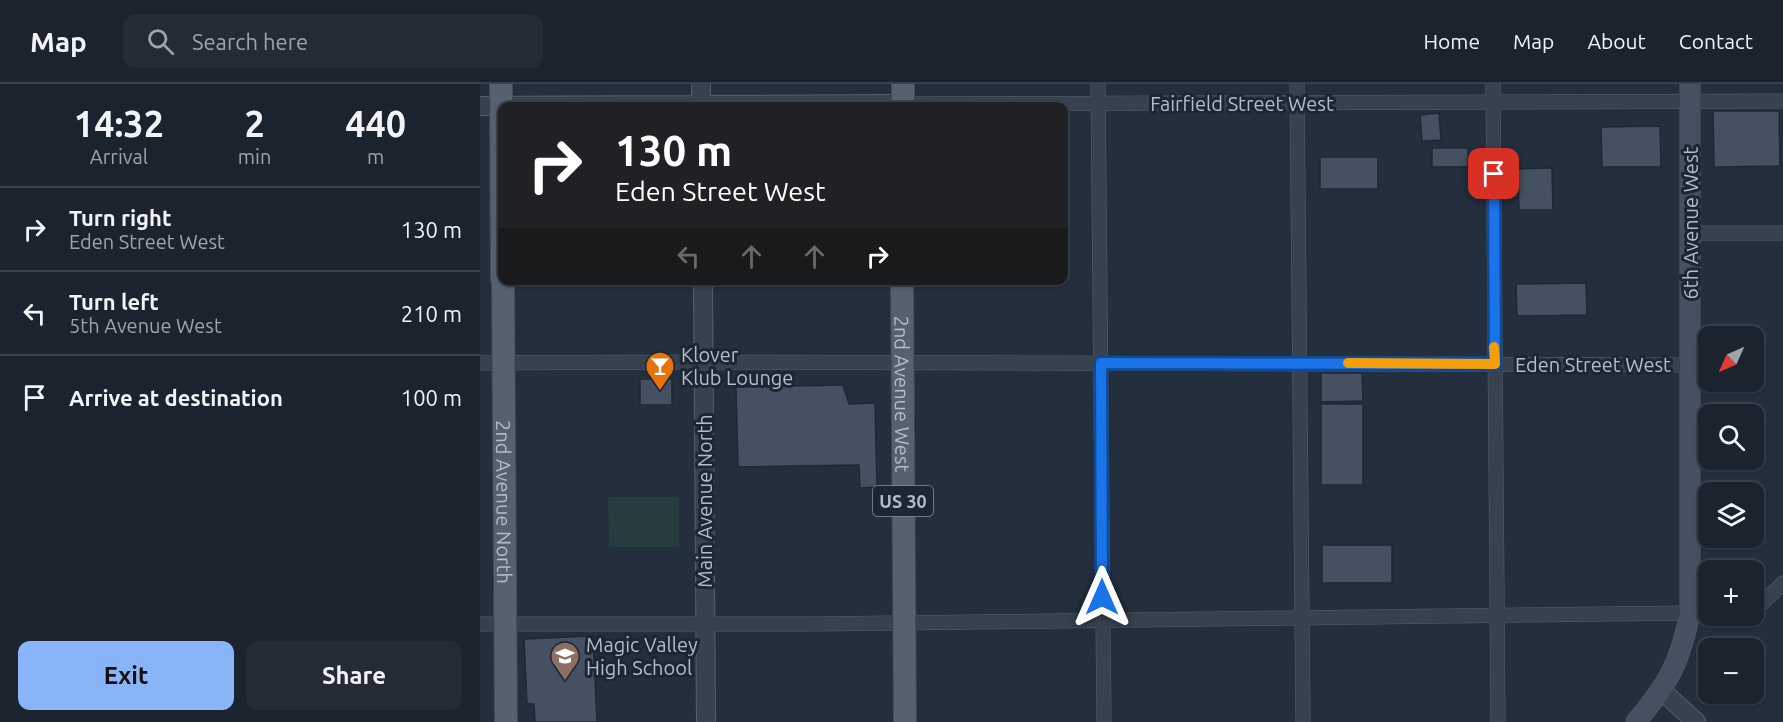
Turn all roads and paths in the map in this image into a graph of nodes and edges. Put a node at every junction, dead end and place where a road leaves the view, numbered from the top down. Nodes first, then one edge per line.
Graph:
1 (701, 84) edge
2 (1098, 84) edge
3 (1297, 84) edge
4 (1494, 84) edge
5 (1690, 93) edge
6 (903, 98) edge
7 (494, 99) edge
8 (1783, 101) edge
9 (583, 102) edge
10 (701, 102) edge
11 (802, 102) edge
12 (1033, 102) edge
13 (1494, 102) junction
14 (1068, 103) edge
15 (1297, 103) junction
16 (1098, 104) junction
17 (498, 190) edge
18 (1783, 232) edge
19 (1690, 233) junction
20 (502, 285) edge
21 (703, 285) edge
22 (902, 285) edge
23 (703, 362) junction
24 (901, 362) junction
25 (480, 363) edge
26 (503, 363) junction
27 (1101, 363) junction
28 (1299, 363) junction
29 (1495, 364) junction
30 (1690, 364) junction
31 (1783, 583) edge
32 (1764, 601) edge
33 (1690, 613) junction
34 (1698, 614) edge
35 (1496, 616) junction
36 (1302, 618) junction
37 (1102, 621) junction
38 (705, 623) junction
39 (903, 623) junction
40 (480, 624) edge
41 (505, 624) junction
42 (1662, 691) junction
43 (506, 722) edge
44 (706, 722) edge
45 (905, 722) edge
46 (1104, 722) edge
47 (1303, 722) edge
48 (1498, 722) edge
49 (1636, 722) edge
50 (1696, 722) edge

1 - 10 street
2 - 16 street
3 - 15 street
4 - 13 street
5 - 8 street, Fairfield Street West
5 - 13 street, Fairfield Street West
5 - 19 main road, 6th Avenue West
6 - 11 street, Fairfield Street West
6 - 12 street, Fairfield Street West
7 - 9 street, Fairfield Street West
7 - 17 main road, 2nd Avenue North
13 - 15 street, Fairfield Street West
13 - 29 street
14 - 16 street, Fairfield Street West
15 - 16 street, Fairfield Street West
15 - 28 street
16 - 27 street
18 - 19 street
19 - 30 main road, 6th Avenue West
20 - 26 main road, 2nd Avenue North
21 - 23 street, Main Avenue North
22 - 24 main road, 2nd Avenue West / US 30
23 - 24 street, Eden Street West
23 - 26 street, Eden Street West
23 - 38 street, Main Avenue North
24 - 27 street, Eden Street West
24 - 39 main road, 2nd Avenue West / US 30
25 - 26 street, Eden Street West
26 - 41 main road, 2nd Avenue North
27 - 28 street, Eden Street West
27 - 37 street
28 - 29 street, Eden Street West
28 - 36 street
29 - 30 street, Eden Street West
29 - 35 street
30 - 33 main road, 6th Avenue West
31 - 32 street
33 - 34 street
33 - 35 street
33 - 42 main road, 6th Avenue West
35 - 36 street
35 - 48 street
36 - 37 street
36 - 47 street
37 - 39 street
37 - 46 street
38 - 39 street
38 - 41 street
38 - 44 street, Main Avenue North
39 - 45 main road, 2nd Avenue West / US 30
40 - 41 street
41 - 43 main road, 2nd Avenue North
42 - 49 main road, 6th Avenue West
42 - 50 street

